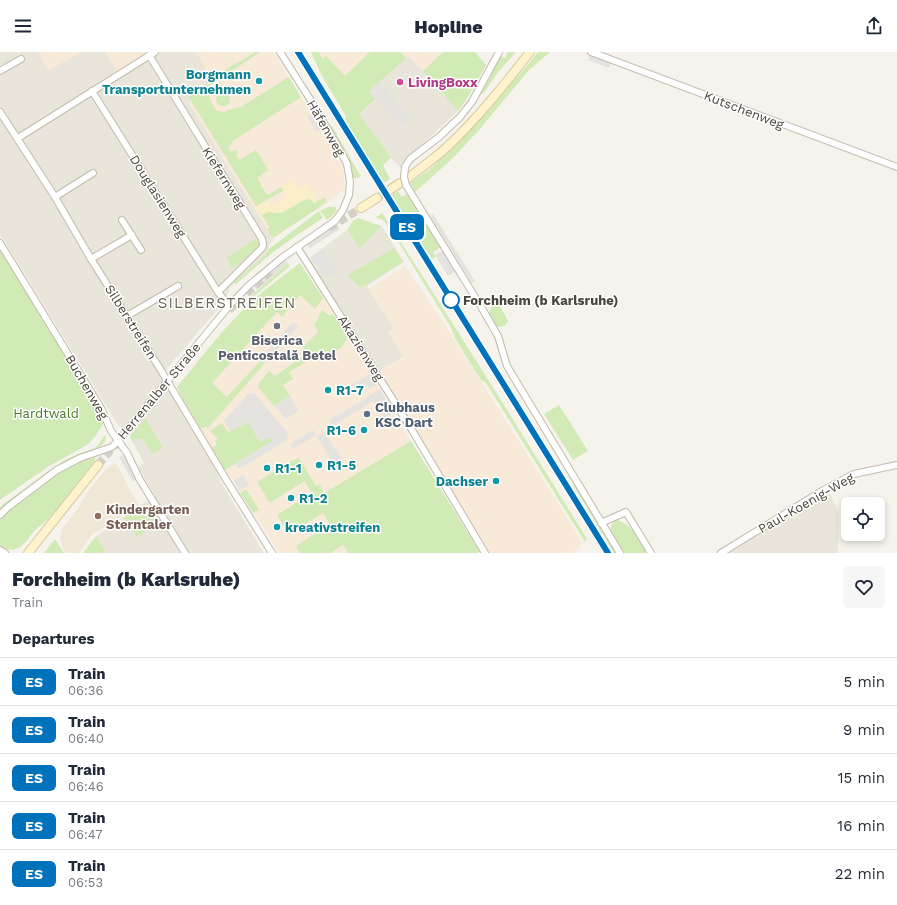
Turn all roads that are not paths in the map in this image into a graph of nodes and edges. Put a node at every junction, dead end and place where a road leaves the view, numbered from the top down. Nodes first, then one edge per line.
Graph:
1 (280, 52) edge
2 (499, 52) edge
3 (530, 52) edge
4 (591, 52) edge
5 (152, 54) edge
6 (21, 59) dead end
7 (0, 72) edge
8 (92, 91) junction
9 (0, 112) edge
10 (18, 138) junction
11 (897, 167) edge
12 (93, 173) dead end
13 (405, 182) junction
14 (388, 191) tunnel mouth
15 (55, 197) junction
16 (377, 198) tunnel mouth
17 (361, 208) tunnel mouth
18 (343, 210) joint
19 (122, 220) dead end
20 (132, 235) junction
21 (0, 243) edge
22 (296, 247) junction
23 (141, 250) dead end
24 (91, 259) junction
25 (178, 286) dead end
26 (218, 292) junction
27 (227, 303) junction
28 (127, 316) junction
29 (168, 381) junction
30 (119, 440) junction
31 (98, 465) tunnel mouth
32 (897, 465) edge
33 (0, 515) edge
34 (602, 523) junction
35 (0, 550) edge
36 (5, 553) edge
37 (28, 553) edge
38 (185, 553) edge
39 (272, 553) edge
40 (485, 553) edge
41 (620, 553) edge
42 (651, 553) edge
43 (721, 553) edge

1 - 18 street, Häfenweg
2 - 13 street, bridge
3 - 13 main road
4 - 11 street, Kutschenweg
5 - 8 street
5 - 26 street, Kiefernweg
6 - 7 street
8 - 10 street
8 - 26 street, Douglasienweg
9 - 10 street, Silberstreifen
10 - 15 street, Silberstreifen
12 - 15 street
13 - 14 main road
13 - 34 street
15 - 24 street, Silberstreifen
16 - 17 main road
18 - 22 street, Herrenalber Straße
19 - 20 street
20 - 23 street
20 - 24 street
21 - 30 street, Buchenweg
22 - 27 street, Herrenalber Straße
22 - 40 street, Akazienweg
24 - 28 street, Silberstreifen
25 - 28 street
26 - 27 street, Douglasienweg
27 - 29 street, Herrenalber Straße
28 - 29 street, Silberstreifen
29 - 30 street, Herrenalber Straße
29 - 39 street, Silberstreifen
30 - 33 street, Herrenalber Straße
30 - 38 street, Buchenweg
31 - 37 main road
32 - 43 street, Paul-Koenig-Weg
34 - 41 street
34 - 42 street
35 - 36 street

